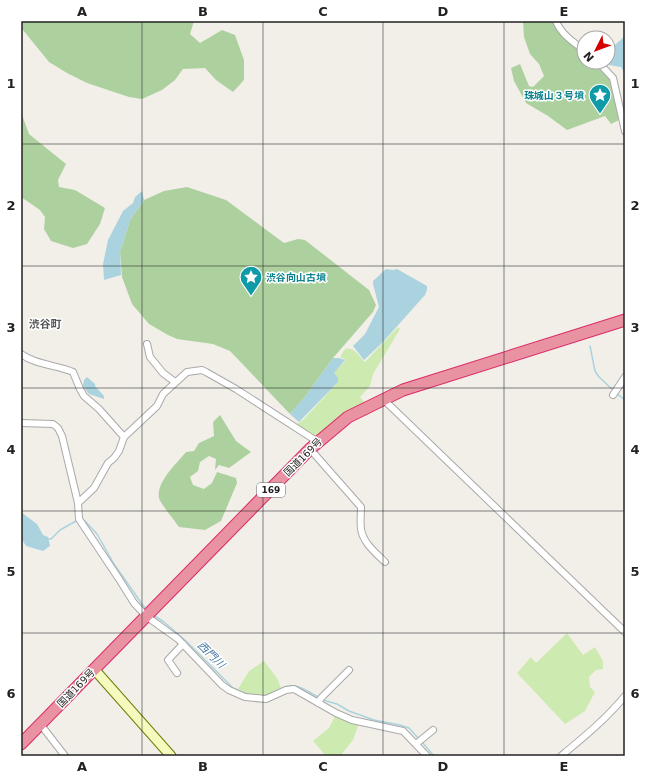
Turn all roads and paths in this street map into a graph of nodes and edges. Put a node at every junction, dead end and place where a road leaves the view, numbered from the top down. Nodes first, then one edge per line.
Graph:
1 (556, 21) edge
2 (576, 45) edge
3 (606, 70) edge
4 (625, 131) edge
5 (625, 320) edge
6 (147, 344) dead end
7 (21, 354) edge
8 (625, 377) edge
9 (176, 382) junction
10 (613, 395) dead end
11 (383, 399) junction
12 (21, 423) edge
13 (124, 437) junction
14 (314, 446) junction
15 (78, 503) junction
16 (385, 562) dead end
17 (150, 612) junction
18 (625, 632) edge
19 (183, 644) junction
20 (94, 669) junction
21 (349, 670) dead end
22 (177, 673) dead end
23 (625, 696) edge
24 (319, 701) junction
25 (41, 725) junction
26 (433, 730) dead end
27 (419, 742) junction
28 (21, 744) edge
29 (65, 756) edge
30 (171, 756) edge
31 (427, 756) edge
32 (561, 756) edge

1 - 2 street
3 - 4 street
5 - 11 highway, 国道169号 / 169
6 - 9 street
7 - 13 street
8 - 10 street
9 - 13 street
9 - 14 street
11 - 14 highway, 国道169号 / 169
11 - 18 street
12 - 15 street
13 - 15 street
14 - 16 street
14 - 17 highway, 国道169号 / 169
15 - 17 street
17 - 19 street
17 - 20 highway, 国道169号 / 169
19 - 22 street
19 - 24 street
20 - 25 highway, 国道169号 / 169
20 - 30 street
21 - 24 street
23 - 32 street
24 - 27 street
25 - 28 highway, 国道169号 / 169
25 - 29 street
26 - 27 street
27 - 31 street

